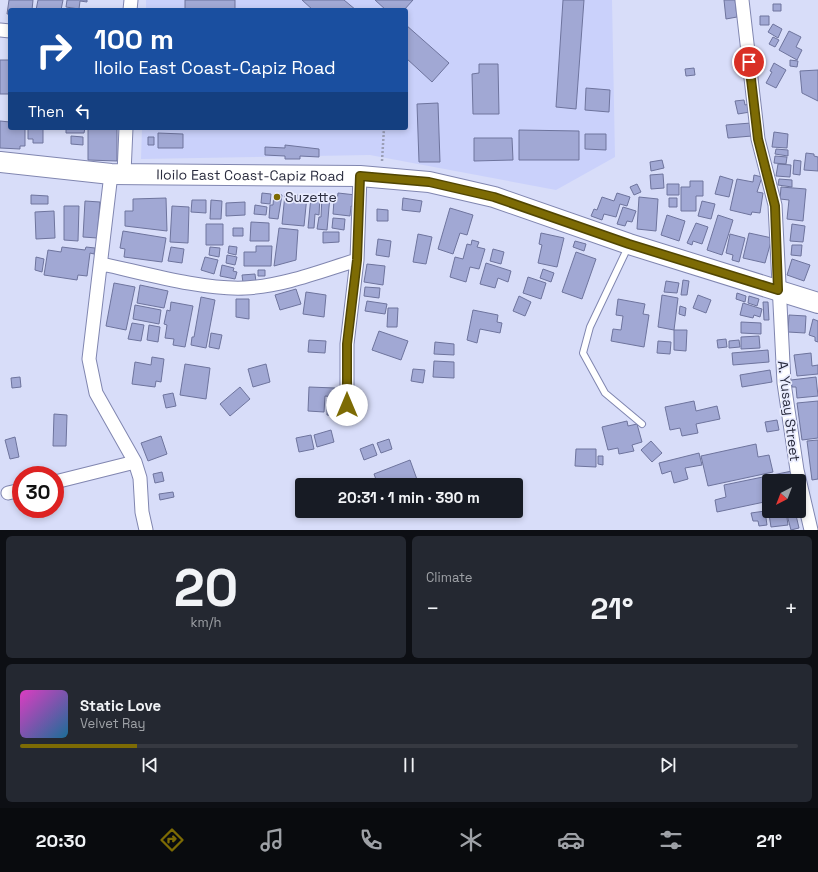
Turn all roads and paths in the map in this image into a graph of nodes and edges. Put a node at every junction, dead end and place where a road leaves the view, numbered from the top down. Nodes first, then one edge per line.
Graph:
1 (742, 0) edge
2 (126, 130) edge
3 (384, 130) edge
4 (0, 162) edge
5 (118, 173) junction
6 (360, 176) junction
7 (380, 178) junction
8 (629, 244) junction
9 (357, 260) junction
10 (102, 264) junction
11 (778, 290) junction
12 (818, 303) edge
13 (347, 405) dead end
14 (642, 424) dead end
15 (135, 462) junction
16 (64, 480) edge
17 (12, 492) edge
18 (8, 493) dead end
19 (146, 530) edge
20 (811, 530) edge

1 - 11 street, A. Yusay Street
2 - 5 street
3 - 7 path
4 - 5 main road, Iloilo East Coast-Capiz Road
5 - 6 main road, Iloilo East Coast-Capiz Road
5 - 10 street
6 - 7 main road, Iloilo East Coast-Capiz Road
6 - 9 street
7 - 8 main road, Iloilo East Coast-Capiz Road
8 - 11 main road, Iloilo East Coast-Capiz Road
8 - 14 lane
9 - 10 street
9 - 13 street
10 - 15 street
11 - 12 main road, Iloilo East Coast-Capiz Road
11 - 20 street, A. Yusay Street
15 - 16 street
15 - 19 street
17 - 18 street

